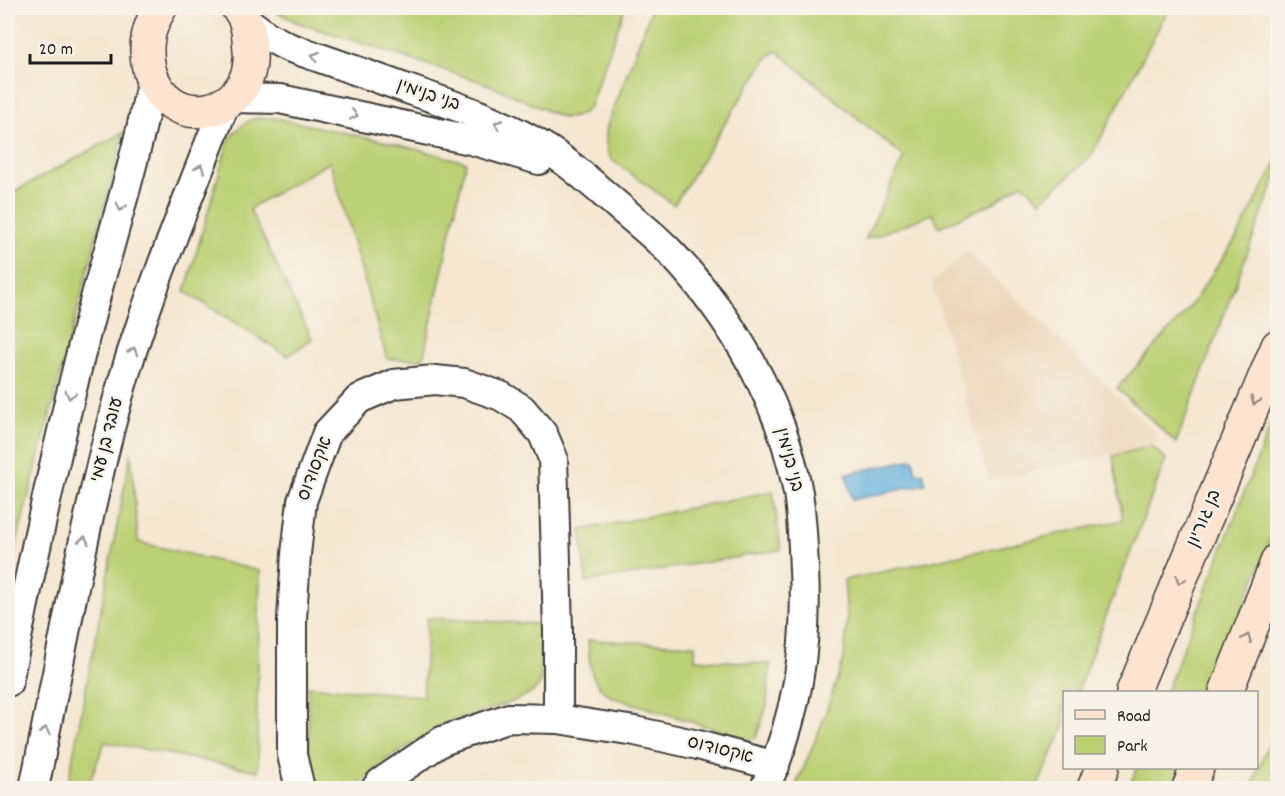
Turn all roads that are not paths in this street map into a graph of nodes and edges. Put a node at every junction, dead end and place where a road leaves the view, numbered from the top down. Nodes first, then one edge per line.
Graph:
1 (160, 8) edge
2 (242, 14) edge
3 (152, 78) junction
4 (230, 101) junction
5 (600, 190) junction
6 (1278, 346) edge
7 (1278, 560) edge
8 (8, 682) edge
9 (1134, 691) edge
10 (1227, 691) edge
11 (558, 719) junction
12 (1102, 769) edge
13 (1197, 769) edge
14 (770, 777) edge
15 (34, 789) edge
16 (300, 789) edge
17 (376, 789) edge
18 (1094, 789) edge
19 (1189, 789) edge

1 - 3 main road
2 - 4 main road
5 -> 2 street, בני בנימין
3 - 4 main road
3 -> 8 street
4 -> 5 street, בני בנימין
15 -> 4 street, עובד בן עמי
5 - 14 street, בני בנימין
6 -> 9 main road, בן גוריון
10 -> 7 main road
11 - 14 street, אקסודוס
11 - 16 street, אקסודוס
11 - 17 street, אקסודוס
12 - 18 main road
13 - 19 main road

